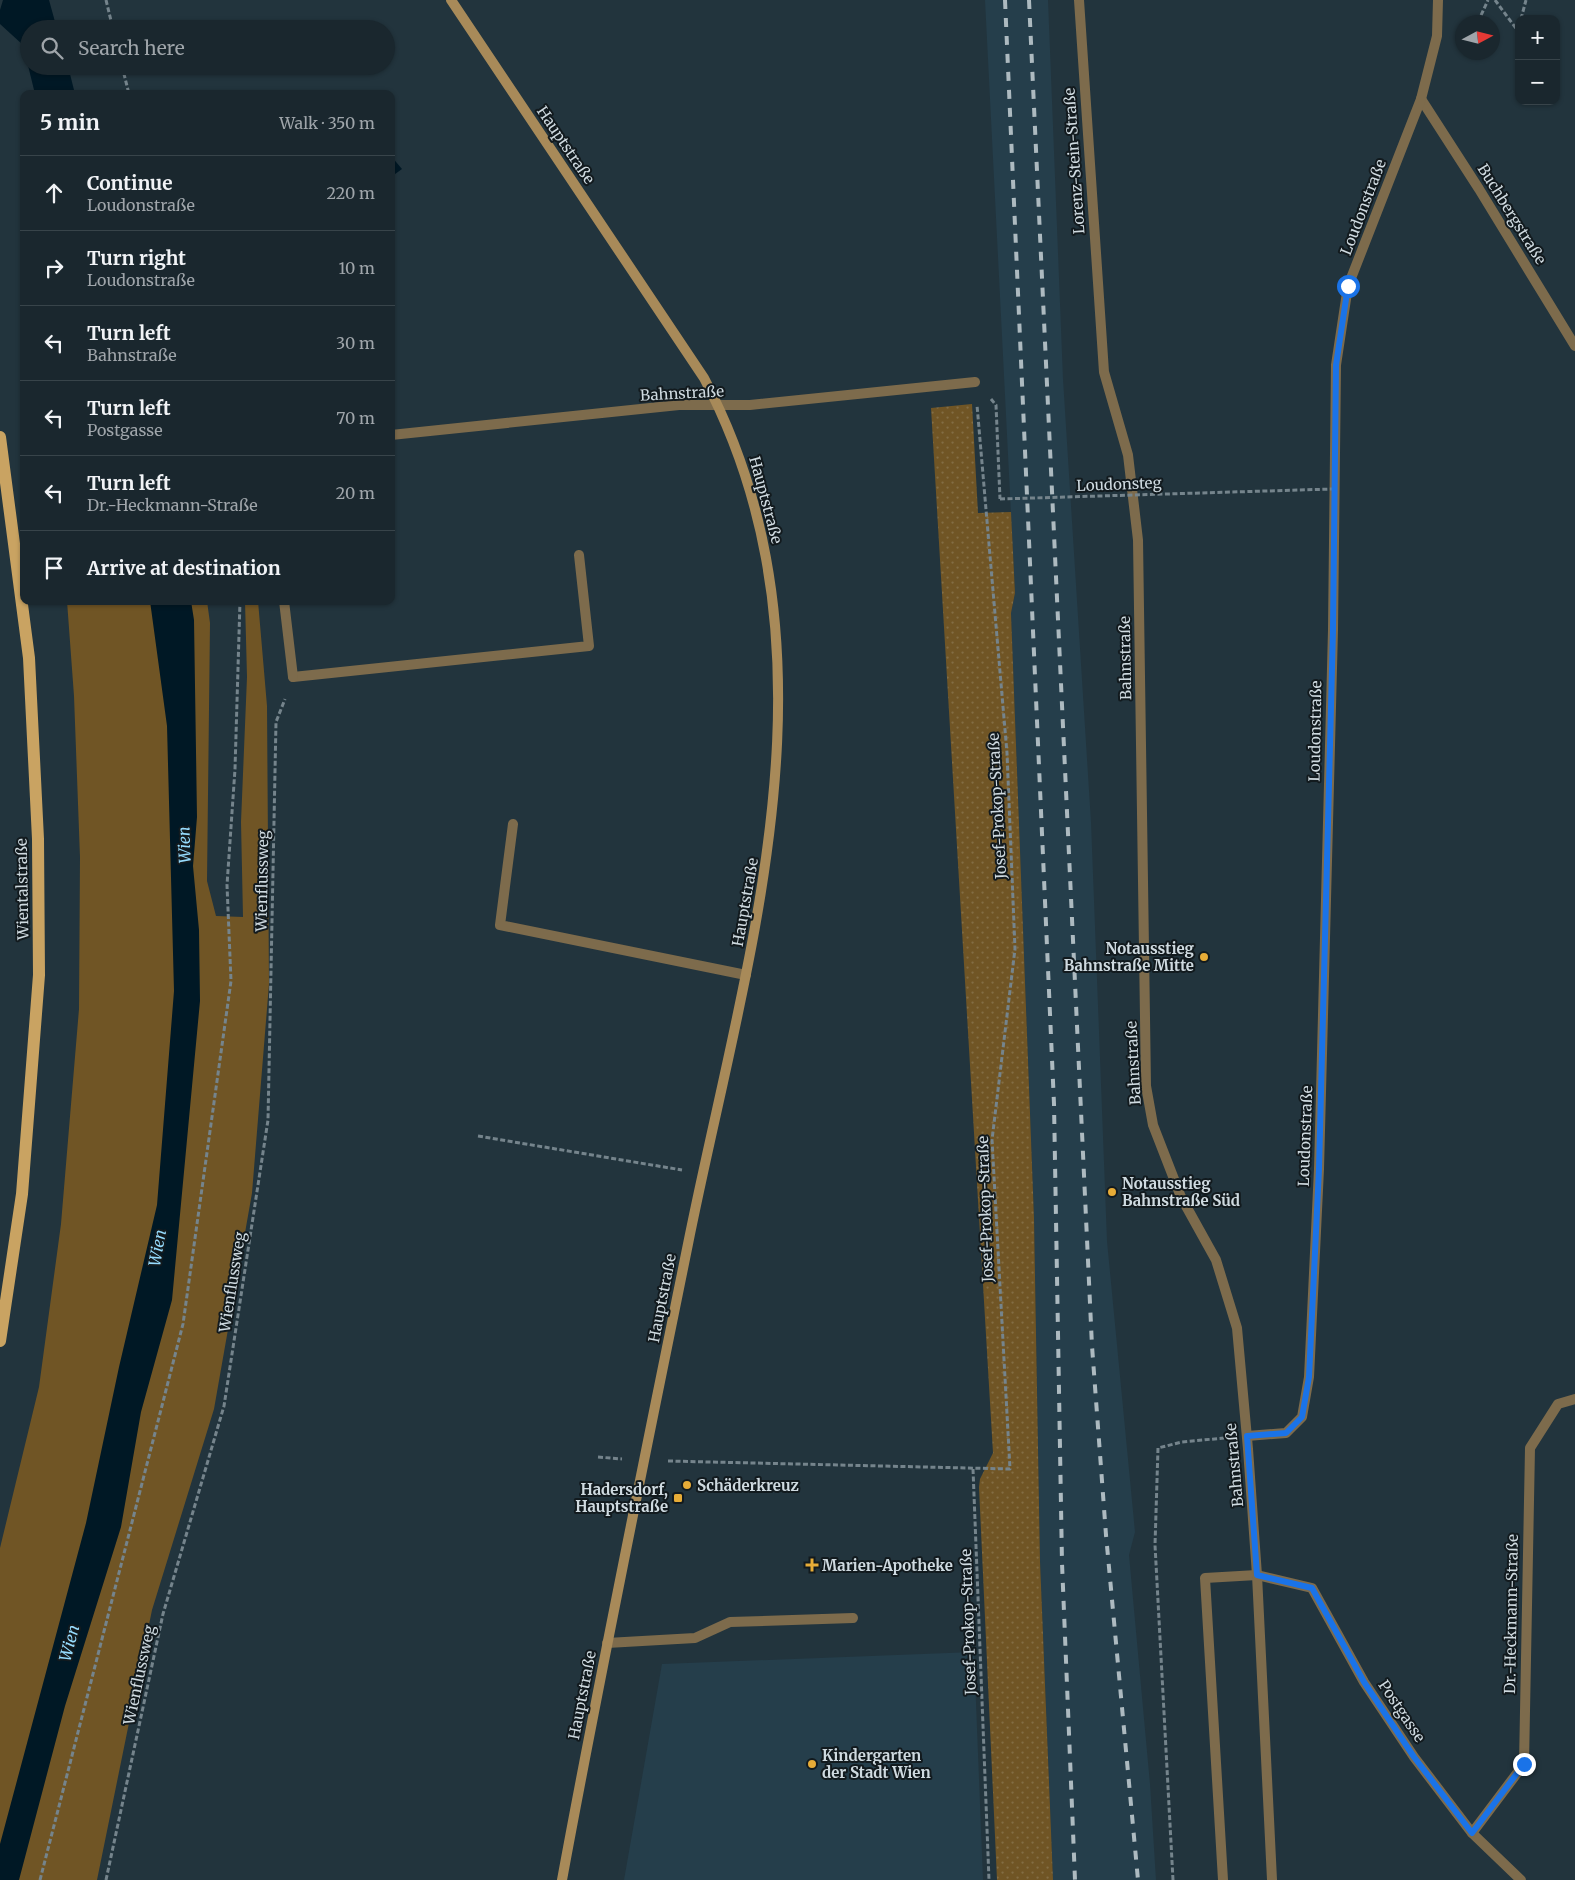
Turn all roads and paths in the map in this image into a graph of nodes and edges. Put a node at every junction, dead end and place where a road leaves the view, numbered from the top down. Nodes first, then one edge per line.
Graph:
1 (106, 0) edge
2 (451, 0) edge
3 (1079, 0) edge
4 (1438, 0) edge
5 (1488, 0) edge
6 (1495, 0) edge
7 (1526, 0) edge
8 (1481, 15) edge
9 (1522, 15) edge
10 (111, 20) edge
11 (1515, 26) edge
12 (124, 75) edge
13 (128, 90) edge
14 (1421, 100) junction
15 (1099, 320) joint
16 (1575, 346) edge
17 (975, 382) joint
18 (996, 405) dead end
19 (719, 406) junction
20 (395, 435) edge
21 (0, 437) edge
22 (1333, 489) junction
23 (579, 555) dead end
24 (20, 595) edge
25 (21, 605) edge
26 (240, 605) edge
27 (284, 605) edge
28 (293, 677) junction
29 (513, 824) dead end
30 (746, 975) junction
31 (478, 1136) dead end
32 (702, 1174) junction
33 (0, 1341) edge
34 (1575, 1398) edge
35 (1247, 1436) junction
36 (598, 1457) dead end
37 (644, 1461) junction
38 (973, 1469) junction
39 (1257, 1575) junction
40 (853, 1618) dead end
41 (608, 1643) junction
42 (1472, 1833) junction
43 (40, 1880) edge
44 (106, 1880) edge
45 (562, 1880) edge
46 (989, 1880) edge
47 (1173, 1880) edge
48 (1223, 1880) edge
49 (1272, 1880) edge
50 (1521, 1880) edge

1 - 10 path
2 - 19 main road, Hauptstraße
3 - 15 street, Lorenz-Stein-Straße
4 - 14 street, Loudonstraße
5 - 8 path
6 - 11 path
7 - 9 path
12 - 13 path
14 - 16 street, Buchbergstraße
14 - 22 street, Loudonstraße
15 - 35 street, Bahnstraße
17 - 19 street, Bahnstraße
17 - 38 path, Josef-Prokop-Straße
18 - 22 path, Loudonsteg, bridge
19 - 20 street, Bahnstraße
19 - 30 main road, Hauptstraße
21 - 24 main road, Wientalstraße
22 - 35 street, Loudonstraße
23 - 28 street
25 - 33 main road, Wientalstraße
26 - 43 path
27 - 28 street
28 - 44 path, Wienflussweg
29 - 30 street
30 - 32 main road, Hauptstraße
31 - 32 path
32 - 37 main road, Hauptstraße
34 - 42 street, Dr.-Heckmann-Straße
35 - 39 street, Bahnstraße
35 - 47 path
36 - 37 path
37 - 38 path
37 - 41 main road, Hauptstraße
38 - 46 path, Josef-Prokop-Straße
39 - 42 street, Postgasse
39 - 48 street, Postgasse
39 - 49 street, Bahnstraße
40 - 41 street
41 - 45 main road, Hauptstraße
42 - 50 street, Postgasse

